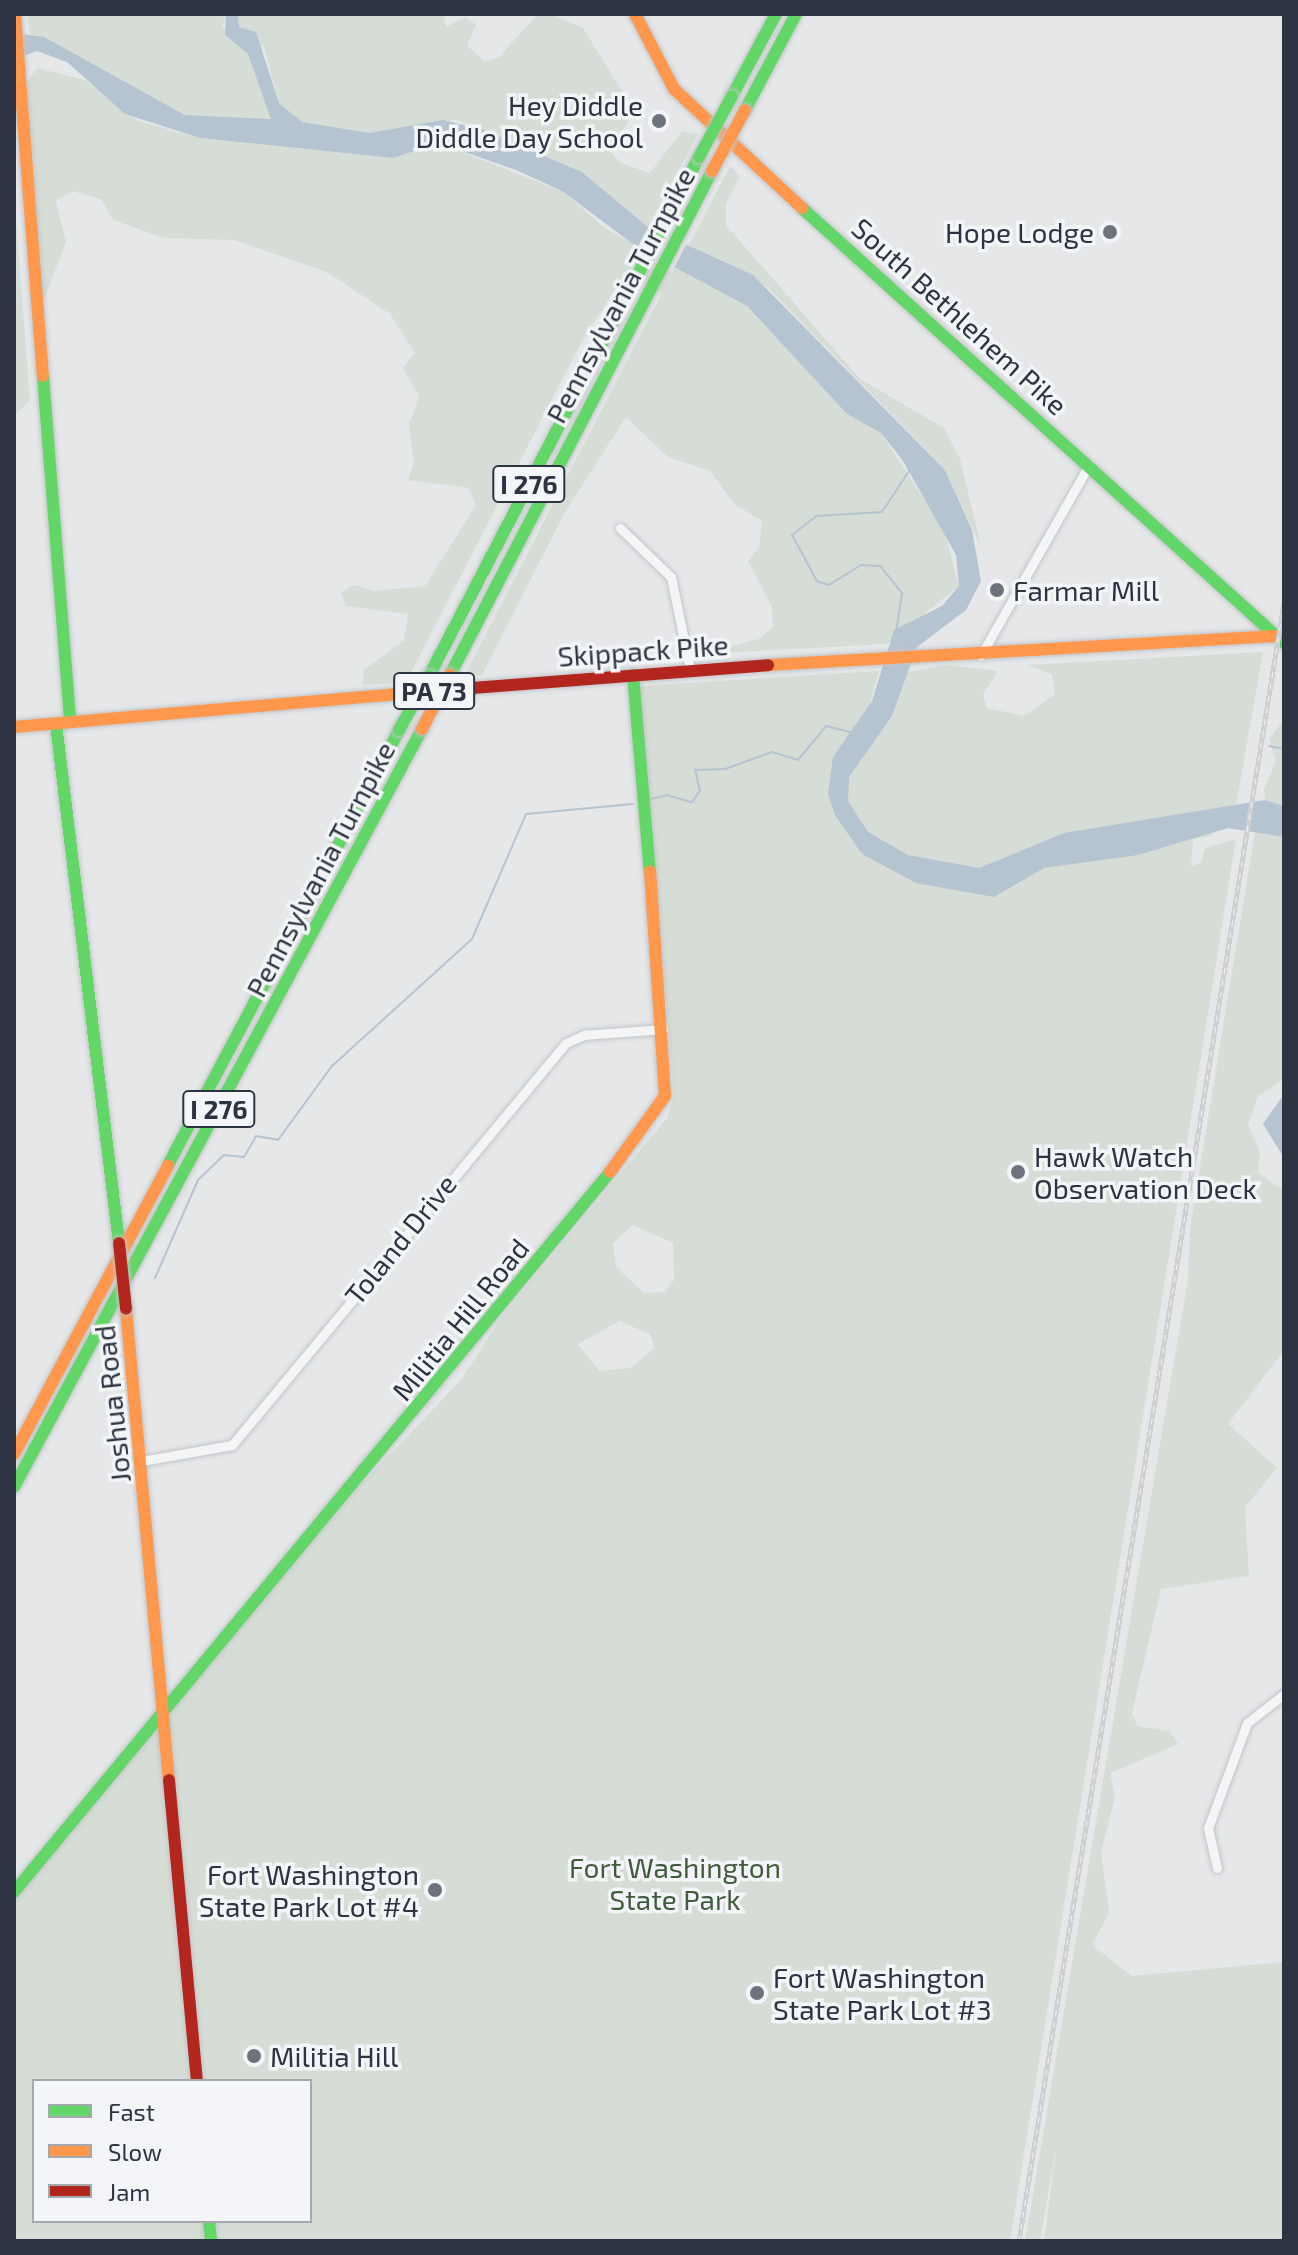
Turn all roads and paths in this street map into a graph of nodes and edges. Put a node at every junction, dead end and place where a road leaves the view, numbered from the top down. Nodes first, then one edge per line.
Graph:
1 (635, 14) edge
2 (776, 14) edge
3 (796, 14) edge
4 (15, 21) edge
5 (1089, 465) junction
6 (620, 528) dead end
7 (1247, 608) junction
8 (1281, 637) edge
9 (1237, 639) junction
10 (981, 655) junction
11 (690, 669) junction
12 (633, 675) junction
13 (70, 722) junction
14 (56, 724) junction
15 (14, 727) edge
16 (663, 1029) junction
17 (14, 1454) edge
18 (142, 1461) junction
19 (14, 1487) edge
20 (1284, 1694) edge
21 (168, 1707) junction
22 (1217, 1868) dead end
23 (14, 1892) edge
24 (197, 2079) edge

1 - 5 main road, South Bethlehem Pike
2 - 17 main road, Pennsylvania Turnpike / I 276, bridge
3 - 19 main road, Pennsylvania Turnpike / I 276, bridge
4 - 13 main road
5 - 7 main road, South Bethlehem Pike
5 - 10 street
6 - 11 street
7 - 8 main road, South Bethlehem Pike
7 - 9 main road
8 - 9 main road, Skippack Pike / PA 73
9 - 10 main road, Skippack Pike / PA 73
10 - 11 main road, Skippack Pike / PA 73
11 - 12 main road, Skippack Pike / PA 73
12 - 13 main road, Skippack Pike / PA 73
12 - 16 main road, Militia Hill Road
13 - 14 main road, Skippack Pike / PA 73
14 - 15 main road, Skippack Pike / PA 73
14 - 18 main road, Joshua Road, bridge
16 - 18 street, Toland Drive
16 - 21 main road, Militia Hill Road
18 - 21 main road, Joshua Road
20 - 22 street
21 - 23 main road, Militia Hill Road
21 - 24 main road, Joshua Road

